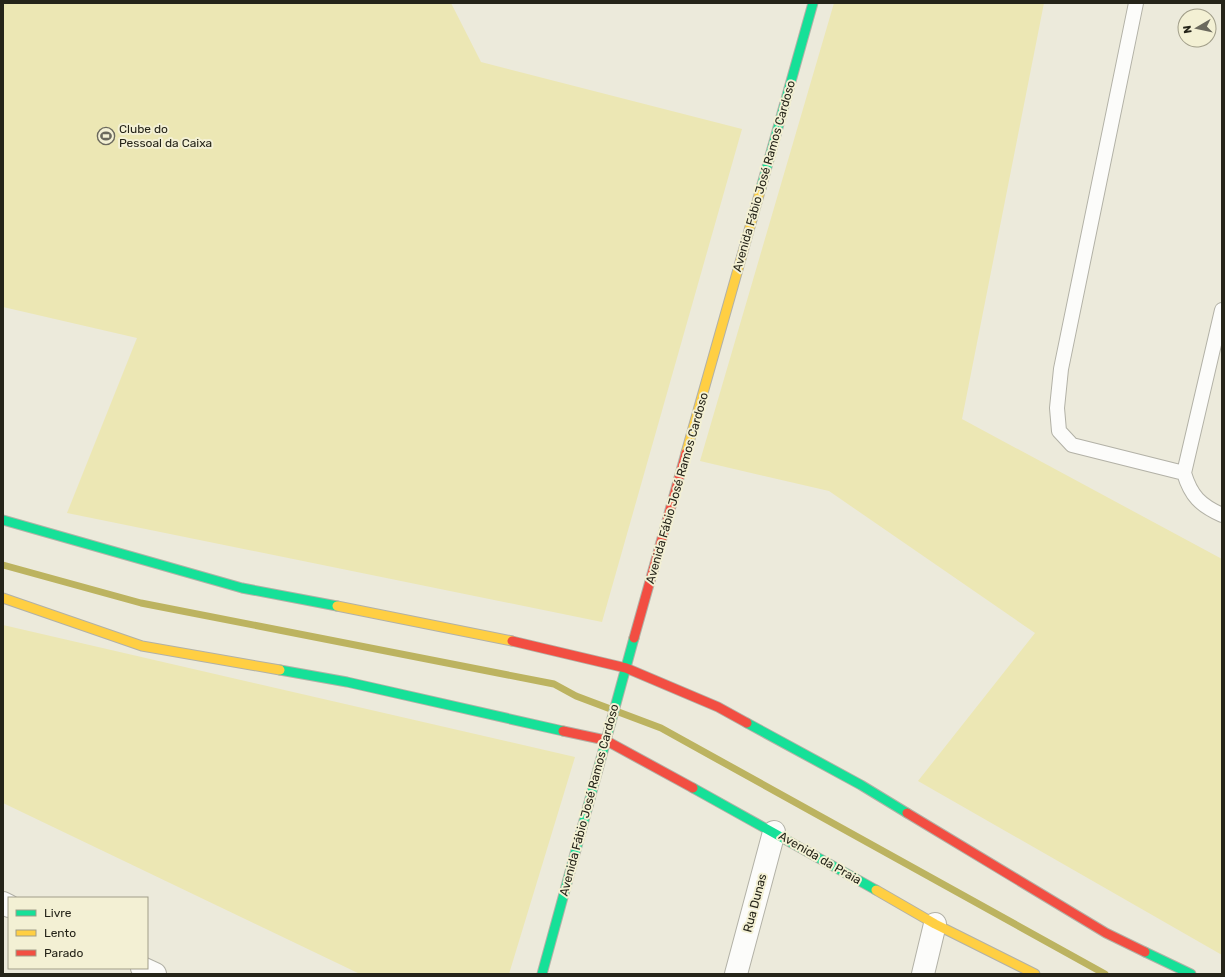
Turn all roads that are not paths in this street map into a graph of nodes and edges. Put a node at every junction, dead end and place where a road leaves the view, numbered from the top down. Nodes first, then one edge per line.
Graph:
1 (813, 3) edge
2 (1136, 3) edge
3 (1222, 310) edge
4 (1184, 473) junction
5 (1222, 515) edge
6 (3, 520) edge
7 (3, 598) edge
8 (626, 668) junction
9 (606, 736) junction
10 (774, 832) junction
11 (935, 924) junction
12 (144, 969) edge
13 (155, 974) edge
14 (542, 974) edge
15 (736, 974) edge
16 (923, 974) edge
17 (1035, 974) edge
18 (1191, 974) edge

1 - 8 street, Avenida Fábio José Ramos Cardoso
2 - 4 lane
3 - 4 lane
4 - 5 lane
6 - 8 street
7 - 9 street, Avenida da Praia
8 - 9 street, Avenida Fábio José Ramos Cardoso
8 - 18 street
9 - 10 street, Avenida da Praia
9 - 14 street, Avenida Fábio José Ramos Cardoso
10 - 11 street, Avenida da Praia
10 - 15 street, Rua Dunas
11 - 16 street
11 - 17 street, Avenida da Praia
12 - 13 street

